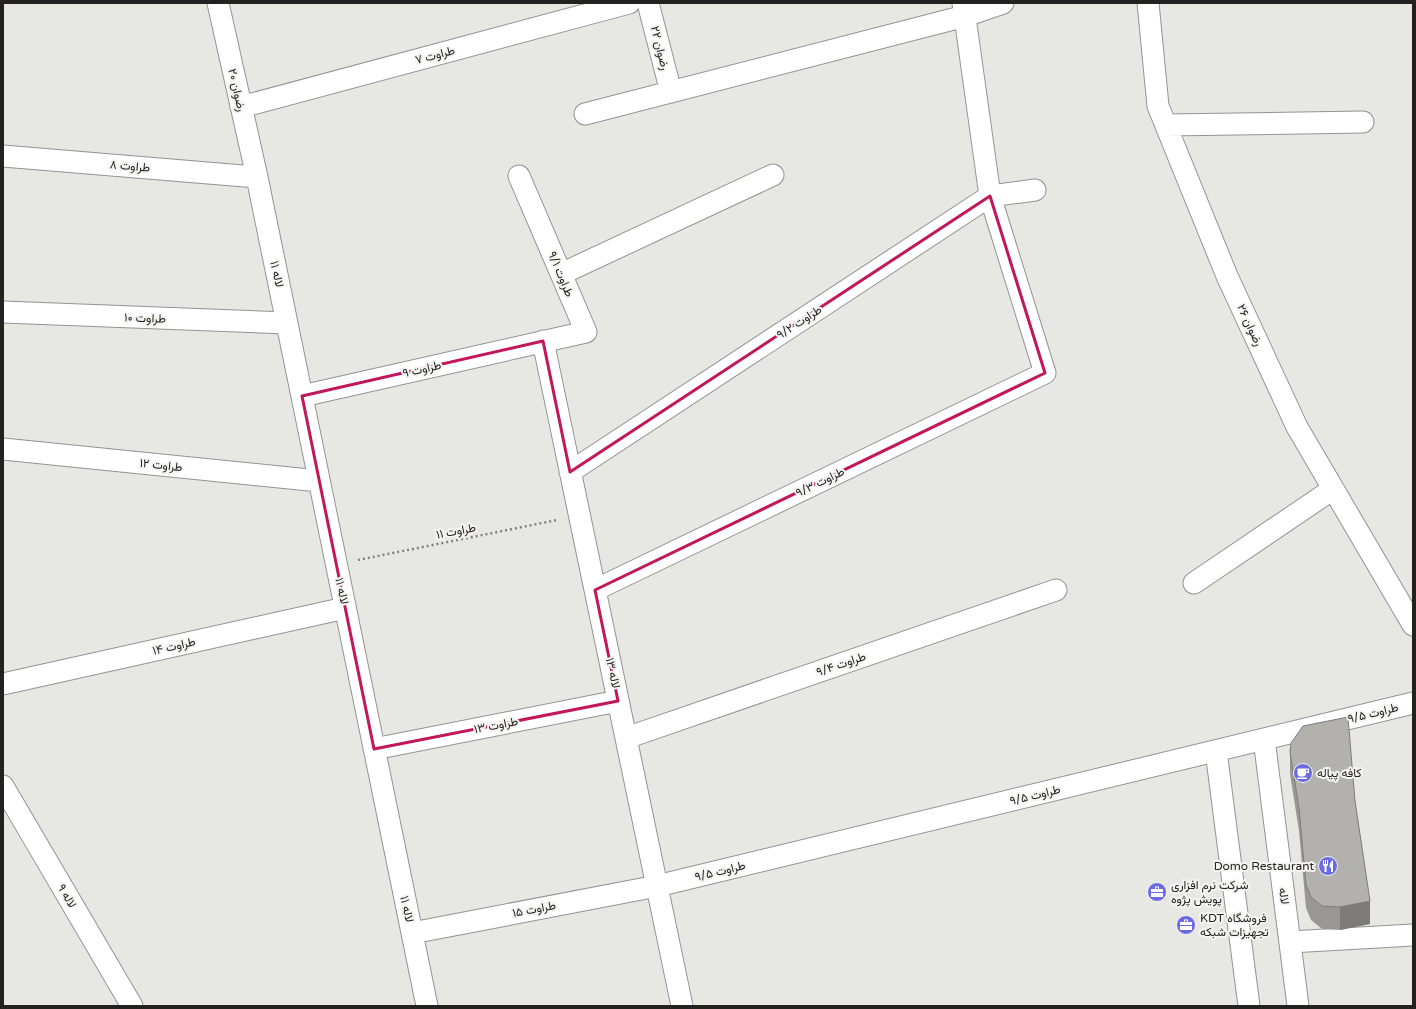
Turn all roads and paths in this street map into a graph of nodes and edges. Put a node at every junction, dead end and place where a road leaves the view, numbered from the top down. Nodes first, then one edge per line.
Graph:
1 (218, 3) edge
2 (629, 3) edge
3 (648, 3) edge
4 (1003, 3) edge
5 (1148, 3) edge
6 (964, 10) edge
7 (671, 92) junction
8 (241, 107) junction
9 (585, 114) dead end
10 (1363, 122) dead end
11 (1166, 124) junction
12 (3, 156) edge
13 (773, 174) dead end
14 (519, 176) dead end
15 (257, 177) junction
16 (1035, 190) dead end
17 (990, 196) junction
18 (561, 274) junction
19 (3, 312) edge
20 (287, 323) junction
21 (543, 341) junction
22 (302, 396) junction
23 (3, 449) edge
24 (570, 472) junction
25 (319, 482) junction
26 (1333, 489) junction
27 (580, 516) junction
28 (336, 564) junction
29 (1194, 583) dead end
30 (595, 590) junction
31 (1056, 590) dead end
32 (345, 608) junction
33 (1413, 625) edge
34 (3, 684) edge
35 (618, 701) junction
36 (1413, 703) edge
37 (626, 738) junction
38 (1264, 739) junction
39 (374, 749) junction
40 (1216, 751) junction
41 (3, 786) edge
42 (11, 817) edge
43 (657, 886) junction
44 (412, 933) junction
45 (1413, 936) edge
46 (1290, 942) junction
47 (125, 1004) edge
48 (427, 1006) edge
49 (682, 1006) edge
50 (1249, 1006) edge
51 (1298, 1006) edge

1 - 8 street, رضوان ۲۰
2 - 8 street, طراوت ۷
3 - 7 street, رضوان ۲۲
4 - 6 street
5 - 11 street, رضوان ۲۶
6 - 7 street
6 - 17 street
7 - 9 street
8 - 15 street, رضوان ۲۰
10 - 11 street
11 - 26 street, رضوان ۲۶
12 - 15 street, طراوت ۸
13 - 18 street
14 - 18 street, طراوت ۹/۱
15 - 20 street, لاله ۱۱
16 - 17 street, طراوت ۹/۲
17 - 24 street, طراوت ۹/۲
17 - 30 street, طراوت ۹/۳
18 - 21 street, طراوت ۹/۱
19 - 20 street, طراوت ۱۰
20 - 22 street, لاله ۱۱
21 - 22 street, طراوت ۹
21 - 24 street, لاله ۱۳
22 - 25 street, لاله ۱۱
23 - 25 street, طراوت ۱۲
24 - 27 street, لاله ۱۳
25 - 28 street, لاله ۱۱
26 - 29 street
26 - 33 street, رضوان ۲۶
27 - 28 path, طراوت ۱۱
27 - 30 street, لاله ۱۳
28 - 32 street, لاله ۱۱
30 - 35 street, لاله ۱۳
31 - 37 street, طراوت ۹/۴
32 - 34 street, طراوت ۱۴
32 - 39 street, لاله ۱۱
35 - 37 street, لاله ۱۳
35 - 39 street, طراوت ۱۳
36 - 38 street, طراوت ۹/۵
37 - 43 street, لاله ۱۳
38 - 40 street, طراوت ۹/۵
38 - 46 street, لاله
39 - 44 street, لاله ۱۱
40 - 43 street, طراوت ۹/۵
40 - 50 street
41 - 42 street, لاله ۹
42 - 47 street, لاله ۹
43 - 44 street, طراوت ۱۵
43 - 49 street, لاله ۱۳
44 - 48 street, لاله ۱۱
45 - 46 street
46 - 51 street, لاله

